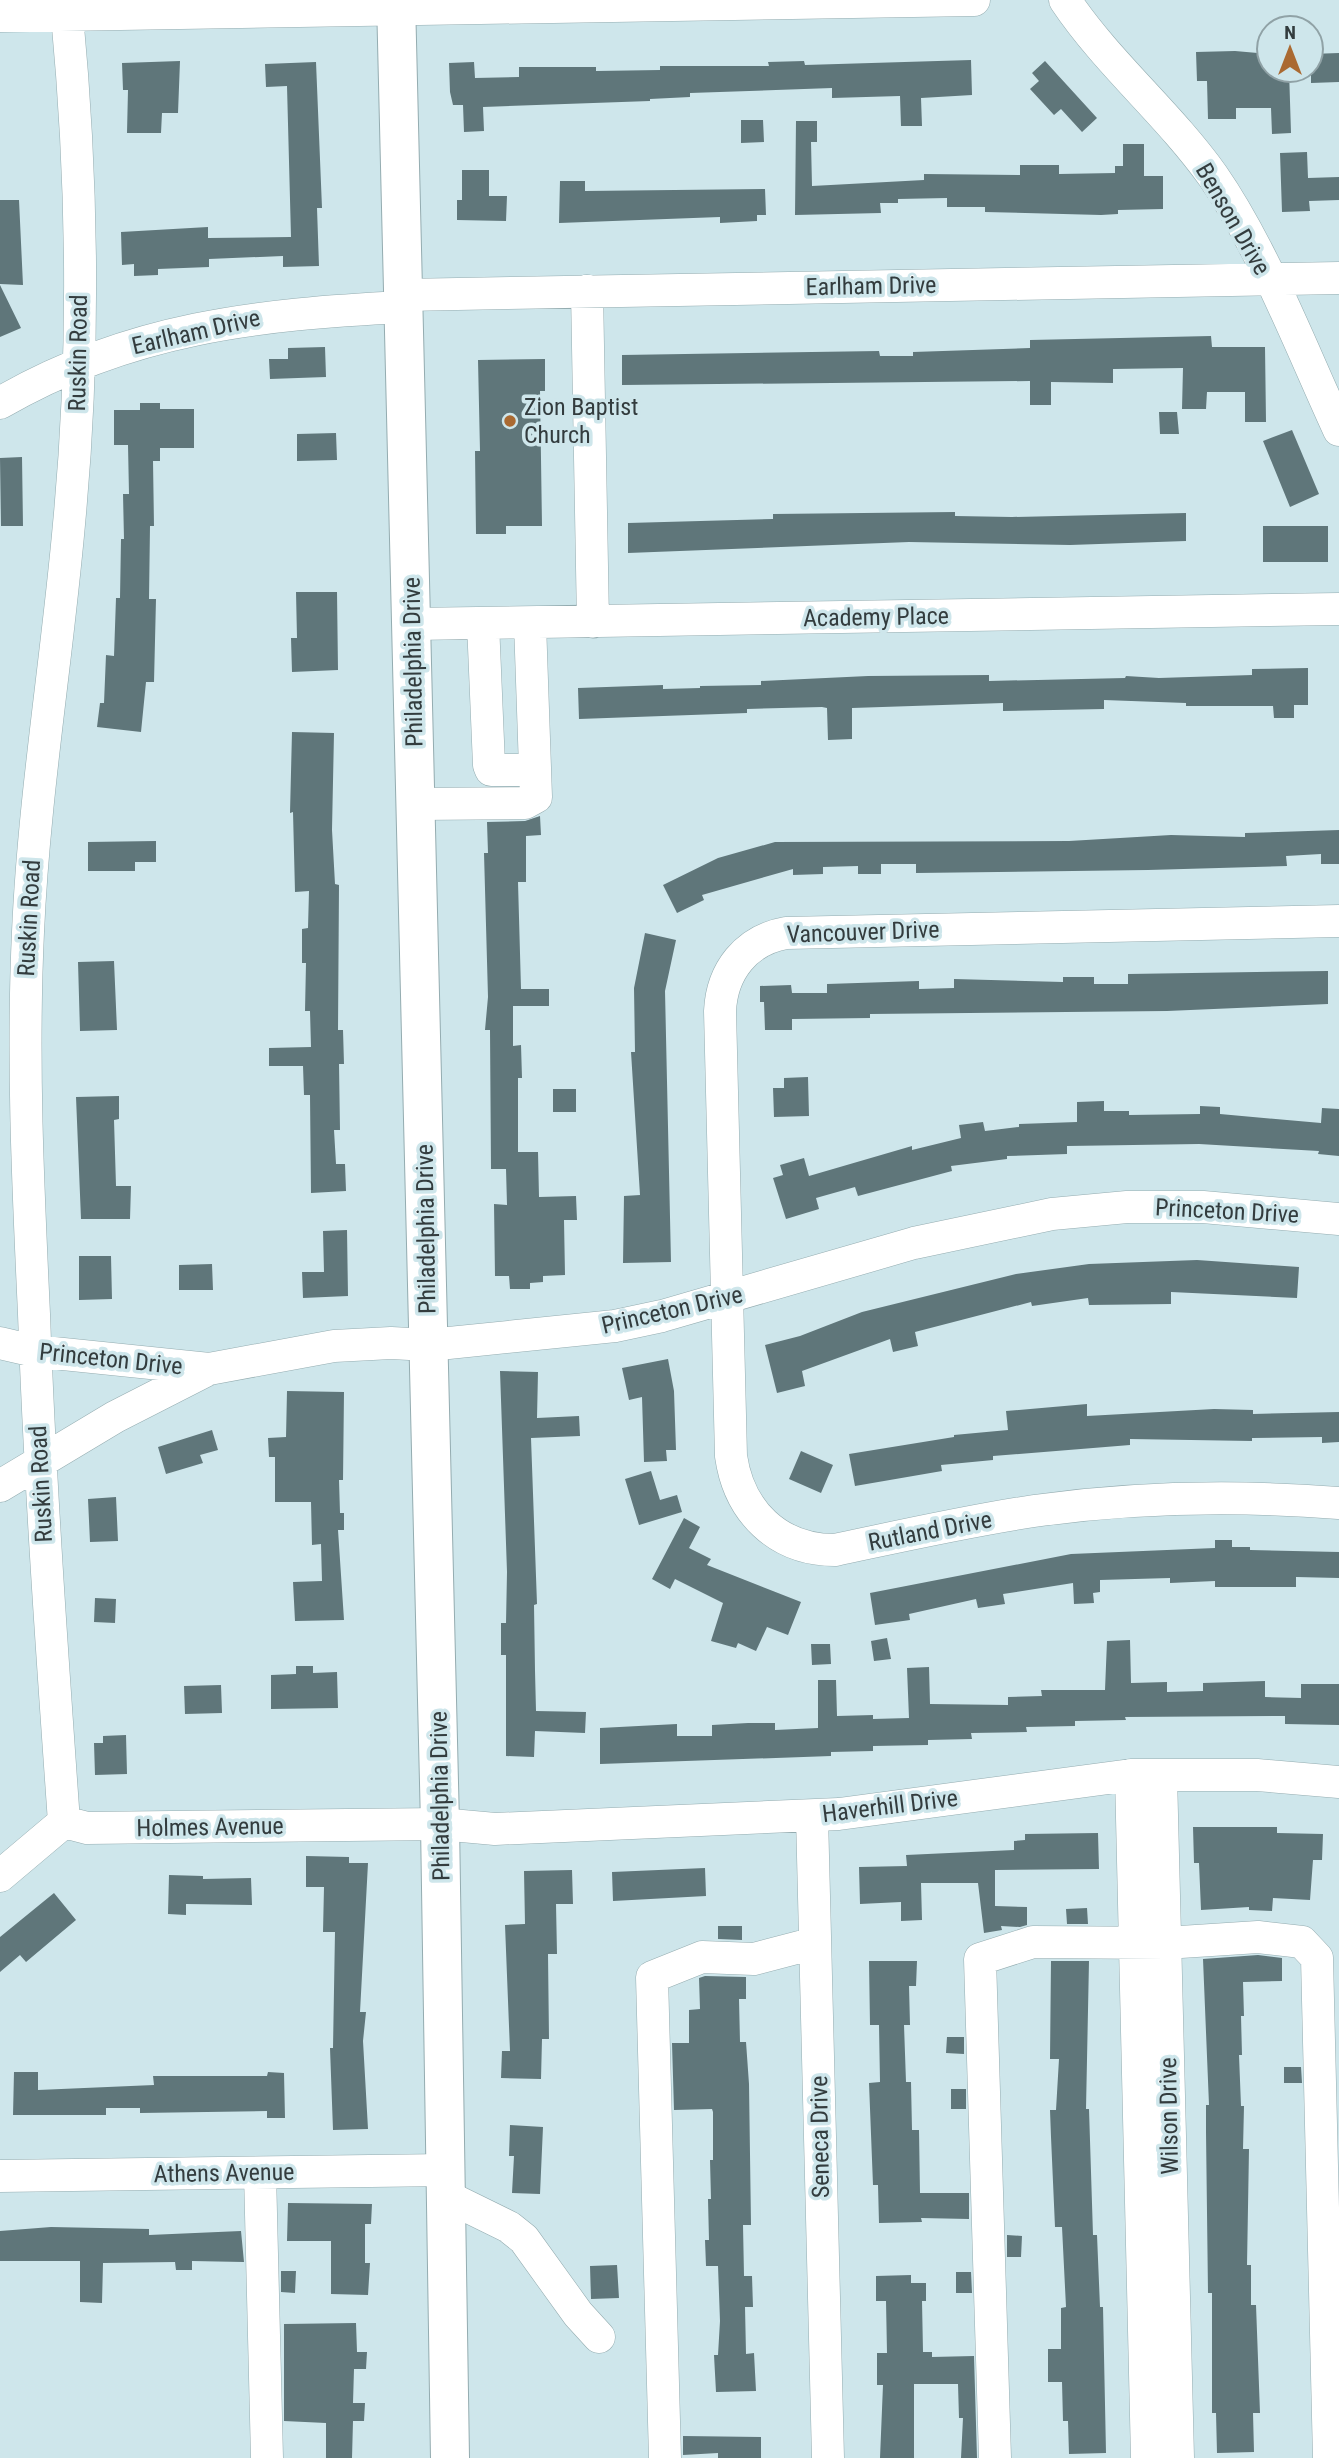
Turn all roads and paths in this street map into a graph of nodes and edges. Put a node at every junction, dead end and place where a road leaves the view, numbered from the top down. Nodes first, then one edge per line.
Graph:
1 (974, 0) edge
2 (1065, 0) edge
3 (692, 3) edge
4 (397, 5) edge
5 (248, 6) edge
6 (67, 15) junction
7 (0, 16) edge
8 (1339, 278) edge
9 (1268, 279) junction
10 (587, 291) junction
11 (404, 301) junction
12 (78, 366) junction
13 (0, 403) edge
14 (1339, 430) edge
15 (1339, 609) edge
16 (593, 622) junction
17 (484, 623) junction
18 (530, 623) junction
19 (412, 624) junction
20 (536, 770) junction
21 (416, 804) junction
22 (1339, 921) edge
23 (1339, 1219) edge
24 (727, 1298) junction
25 (0, 1343) edge
26 (429, 1345) junction
27 (34, 1351) junction
28 (209, 1369) junction
29 (39, 1461) junction
30 (0, 1486) edge
31 (1339, 1503) edge
32 (1146, 1775) junction
33 (1339, 1782) edge
34 (811, 1816) junction
35 (64, 1822) junction
36 (440, 1824) junction
37 (0, 1876) edge
38 (815, 1943) junction
39 (1150, 1943) junction
40 (260, 2173) junction
41 (0, 2176) edge
42 (448, 2184) junction
43 (599, 2337) dead end
44 (267, 2458) edge
45 (450, 2458) edge
46 (665, 2458) edge
47 (828, 2458) edge
48 (995, 2458) edge
49 (1147, 2458) edge
50 (1178, 2458) edge
51 (1329, 2458) edge

1 - 3 street
2 - 9 street, Benson Drive
3 - 4 street
4 - 5 street
4 - 11 main road, Philadelphia Drive
5 - 6 street
6 - 7 street
6 - 12 street, Ruskin Road
8 - 9 street, Earlham Drive
9 - 10 street, Earlham Drive
9 - 14 street, Benson Drive
10 - 11 street, Earlham Drive
10 - 16 street
11 - 12 street, Earlham Drive
11 - 19 main road, Philadelphia Drive
12 - 13 street, Earlham Drive
12 - 27 street, Ruskin Road
15 - 16 street, Academy Place
16 - 18 street, Academy Place
17 - 18 street, Academy Place
17 - 19 street, Academy Place
17 - 20 street
18 - 20 street
19 - 21 main road, Philadelphia Drive
20 - 21 street
21 - 26 main road, Philadelphia Drive
22 - 24 street, Vancouver Drive
23 - 24 street, Princeton Drive
24 - 26 street, Princeton Drive
24 - 31 street, Rutland Drive
25 - 27 street, Princeton Drive
26 - 28 street, Princeton Drive
26 - 36 main road, Philadelphia Drive
27 - 28 street, Princeton Drive
27 - 29 street, Ruskin Road
28 - 29 street
29 - 30 street
29 - 35 street, Ruskin Road
32 - 33 street, Haverhill Drive
32 - 34 street, Haverhill Drive
32 - 39 street, Wilson Drive
34 - 36 street, Haverhill Drive
34 - 38 street, Seneca Drive
35 - 36 street, Holmes Avenue
35 - 37 street
36 - 42 main road, Philadelphia Drive
38 - 46 street
38 - 47 street, Seneca Drive
39 - 48 street
39 - 49 street, Wilson Drive
39 - 50 street, Wilson Drive
39 - 51 street
40 - 41 street, Athens Avenue
40 - 42 street, Athens Avenue
40 - 44 street
42 - 43 street
42 - 45 main road, Philadelphia Drive

